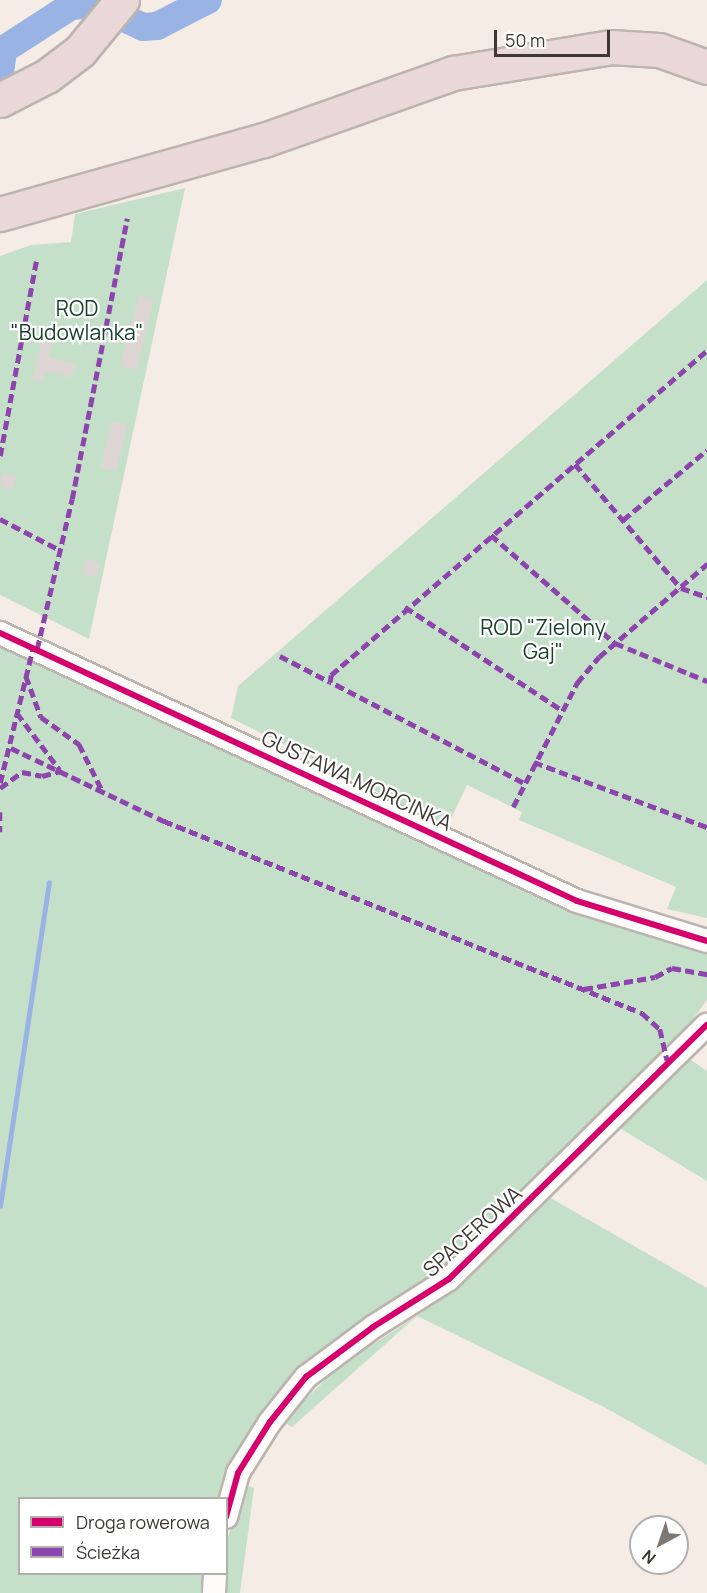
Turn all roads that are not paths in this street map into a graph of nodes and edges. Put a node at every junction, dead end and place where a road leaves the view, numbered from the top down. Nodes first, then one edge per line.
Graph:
1 (122, 0) edge
2 (707, 67) edge
3 (0, 100) edge
4 (0, 214) edge
5 (0, 633) edge
6 (707, 941) edge
7 (707, 1026) edge
8 (228, 1510) edge
9 (215, 1575) edge
10 (214, 1593) edge

1 - 3 highway
2 - 4 highway
5 - 6 street, GUSTAWA MORCINKA
7 - 8 street, SPACEROWA
9 - 10 street

